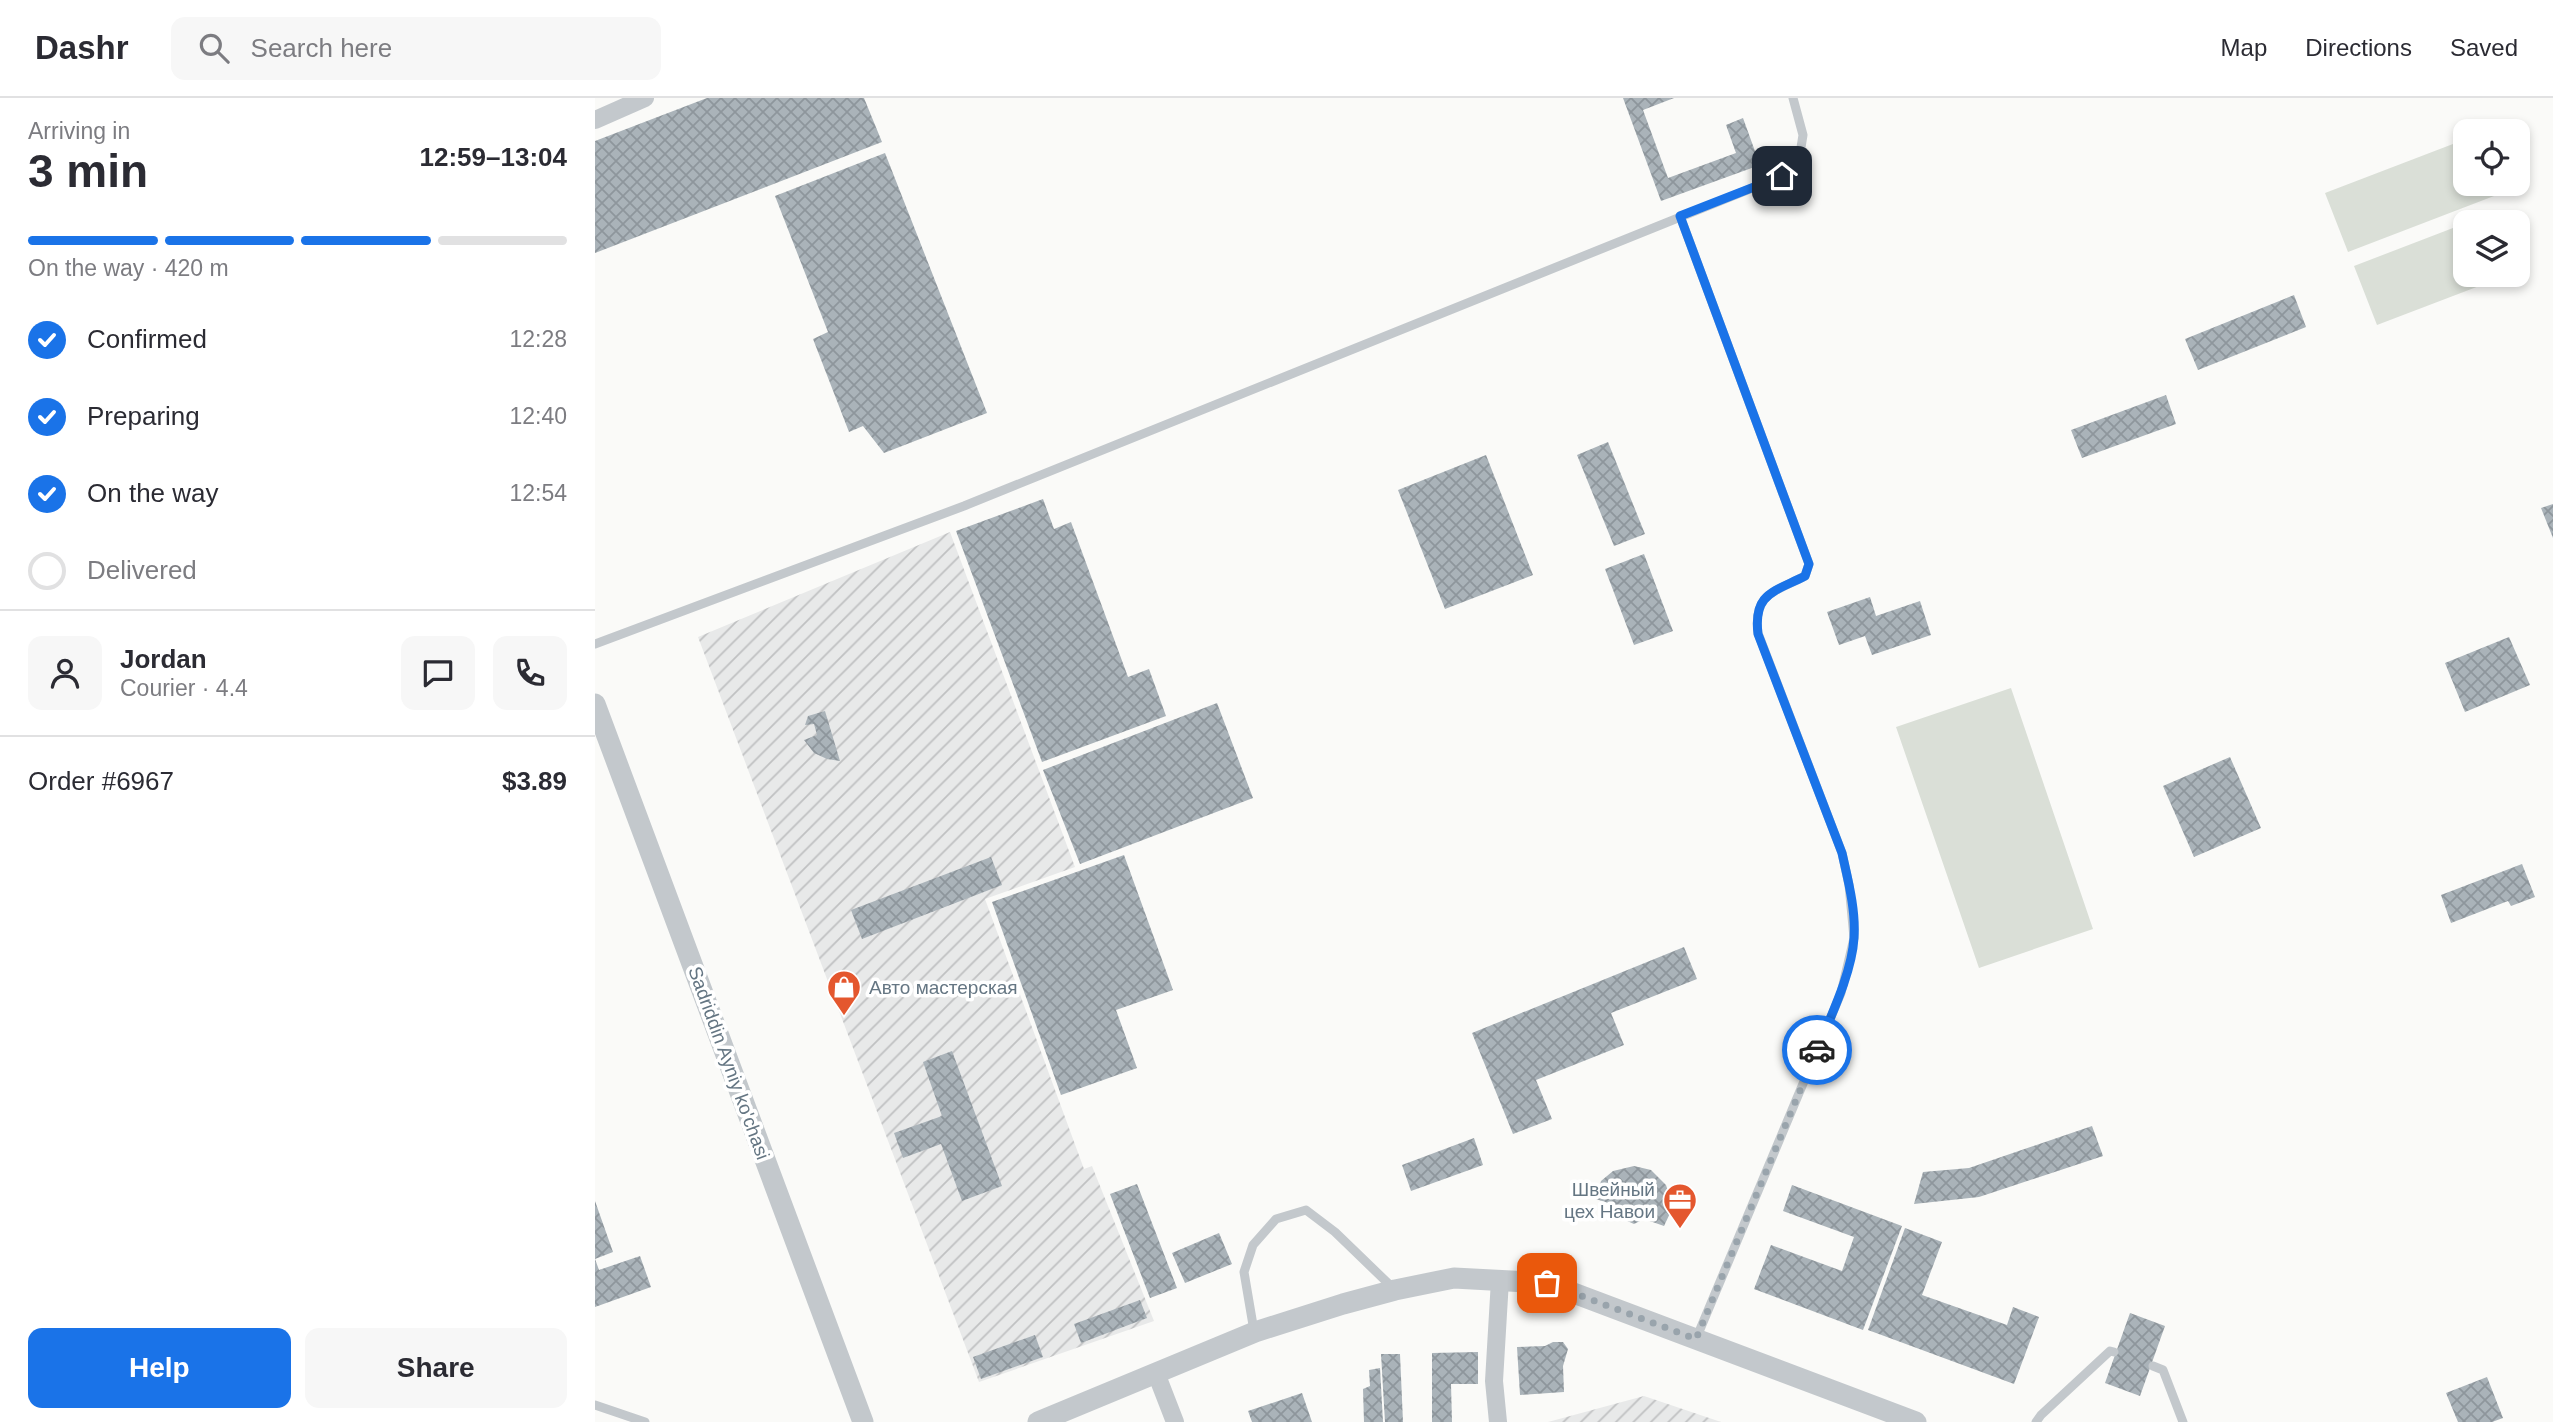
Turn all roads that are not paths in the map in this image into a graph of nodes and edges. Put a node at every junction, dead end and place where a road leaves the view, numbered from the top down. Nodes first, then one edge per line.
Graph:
1 (645, 98) edge
2 (1793, 98) edge
3 (595, 120) edge
4 (1680, 216) junction
5 (595, 644) edge
6 (595, 704) edge
7 (601, 736) edge
8 (1500, 1280) junction
9 (1395, 1290) junction
10 (1255, 1332) junction
11 (1696, 1339) junction
12 (2114, 1352) dead end
13 (2153, 1366) dead end
14 (1156, 1373) junction
15 (595, 1405) edge
16 (645, 1422) edge
17 (863, 1422) edge
18 (1038, 1422) edge
19 (1175, 1422) edge
20 (1498, 1422) edge
21 (1916, 1422) edge
22 (2036, 1422) edge
23 (2183, 1422) edge

1 - 3 street
2 - 4 lane
4 - 5 lane
4 - 11 lane
6 - 7 street, Sadriddin Ayniy ko'chasi
7 - 17 street, Sadriddin Ayniy ko'chasi
8 - 9 street
8 - 11 street
8 - 20 street
9 - 10 street
9 - 10 lane
10 - 14 street
11 - 21 street
12 - 22 lane
13 - 23 lane
14 - 18 street
14 - 19 street
15 - 16 lane

